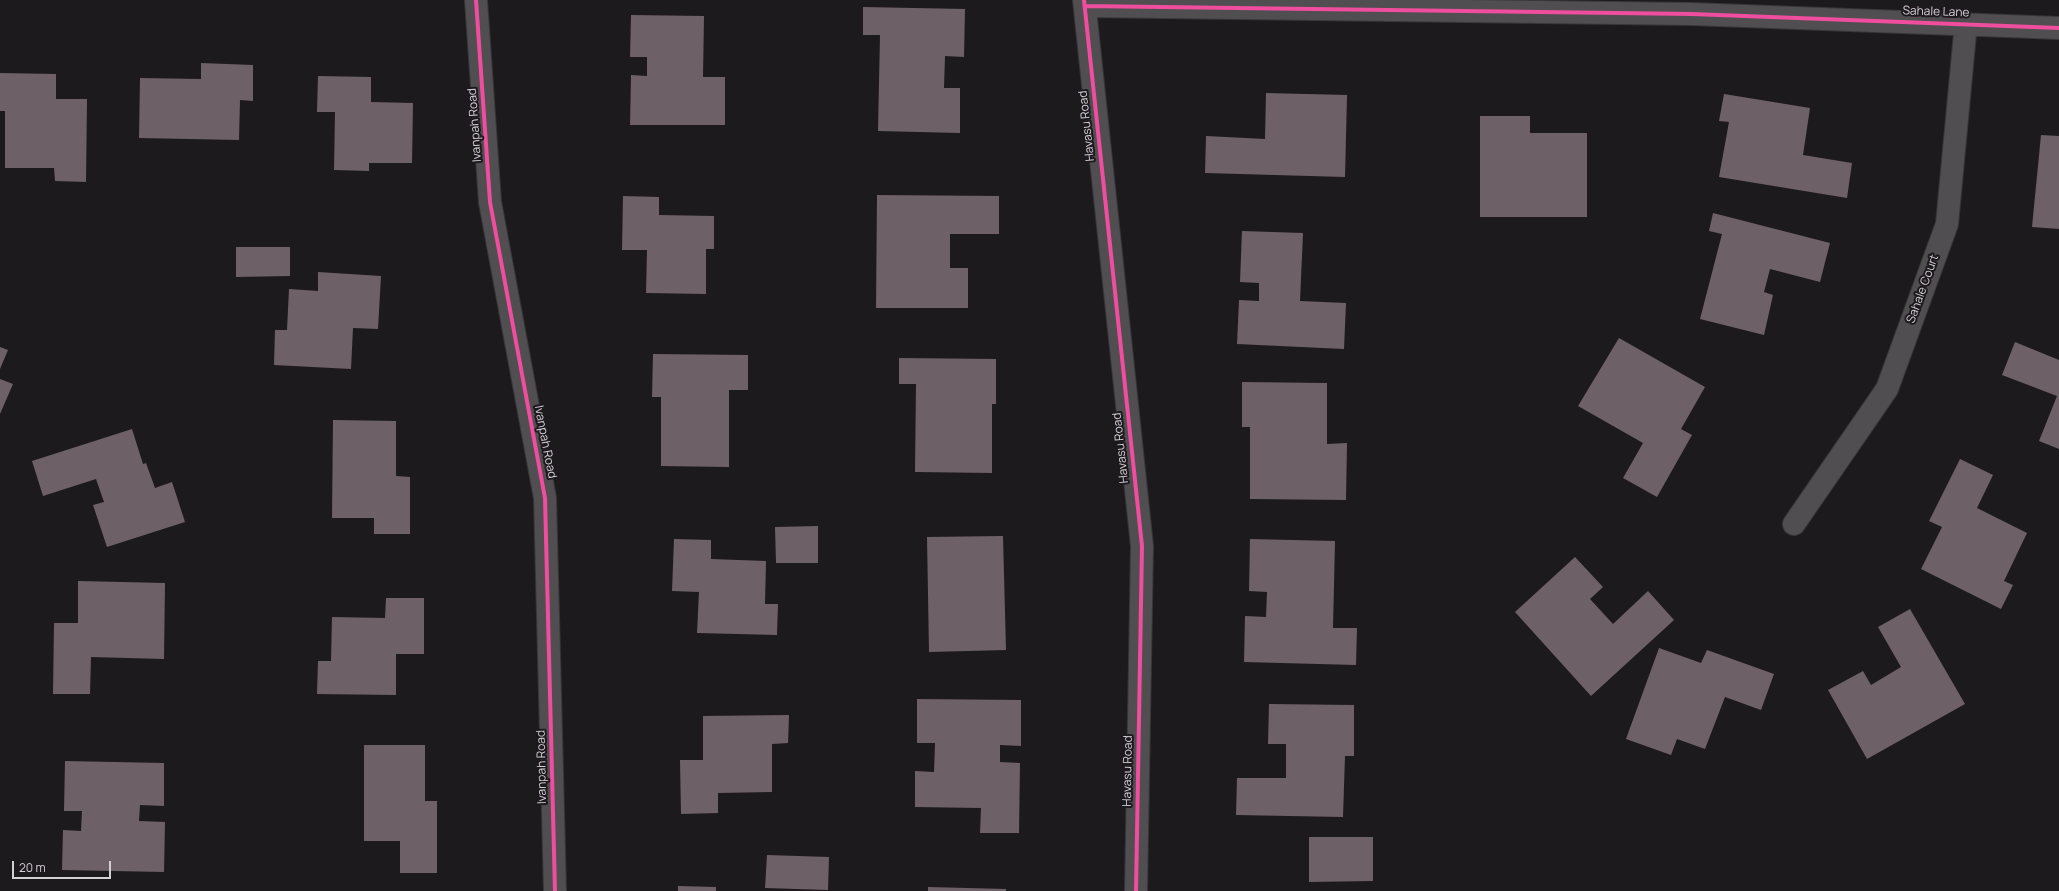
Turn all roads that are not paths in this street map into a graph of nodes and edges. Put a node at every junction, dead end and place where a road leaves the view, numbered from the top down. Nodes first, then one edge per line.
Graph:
1 (476, 0) edge
2 (1084, 3) edge
3 (1692, 14) joint
4 (1966, 23) junction
5 (2059, 28) edge
6 (1794, 524) dead end
7 (556, 891) edge
8 (1136, 891) edge

1 - 7 street, Ivanpah Road
2 - 3 street, Havasu Road
2 - 8 street, Havasu Road
3 - 4 street, Sahale Lane
4 - 5 street, Sahale Lane
4 - 6 street, Sahale Court

